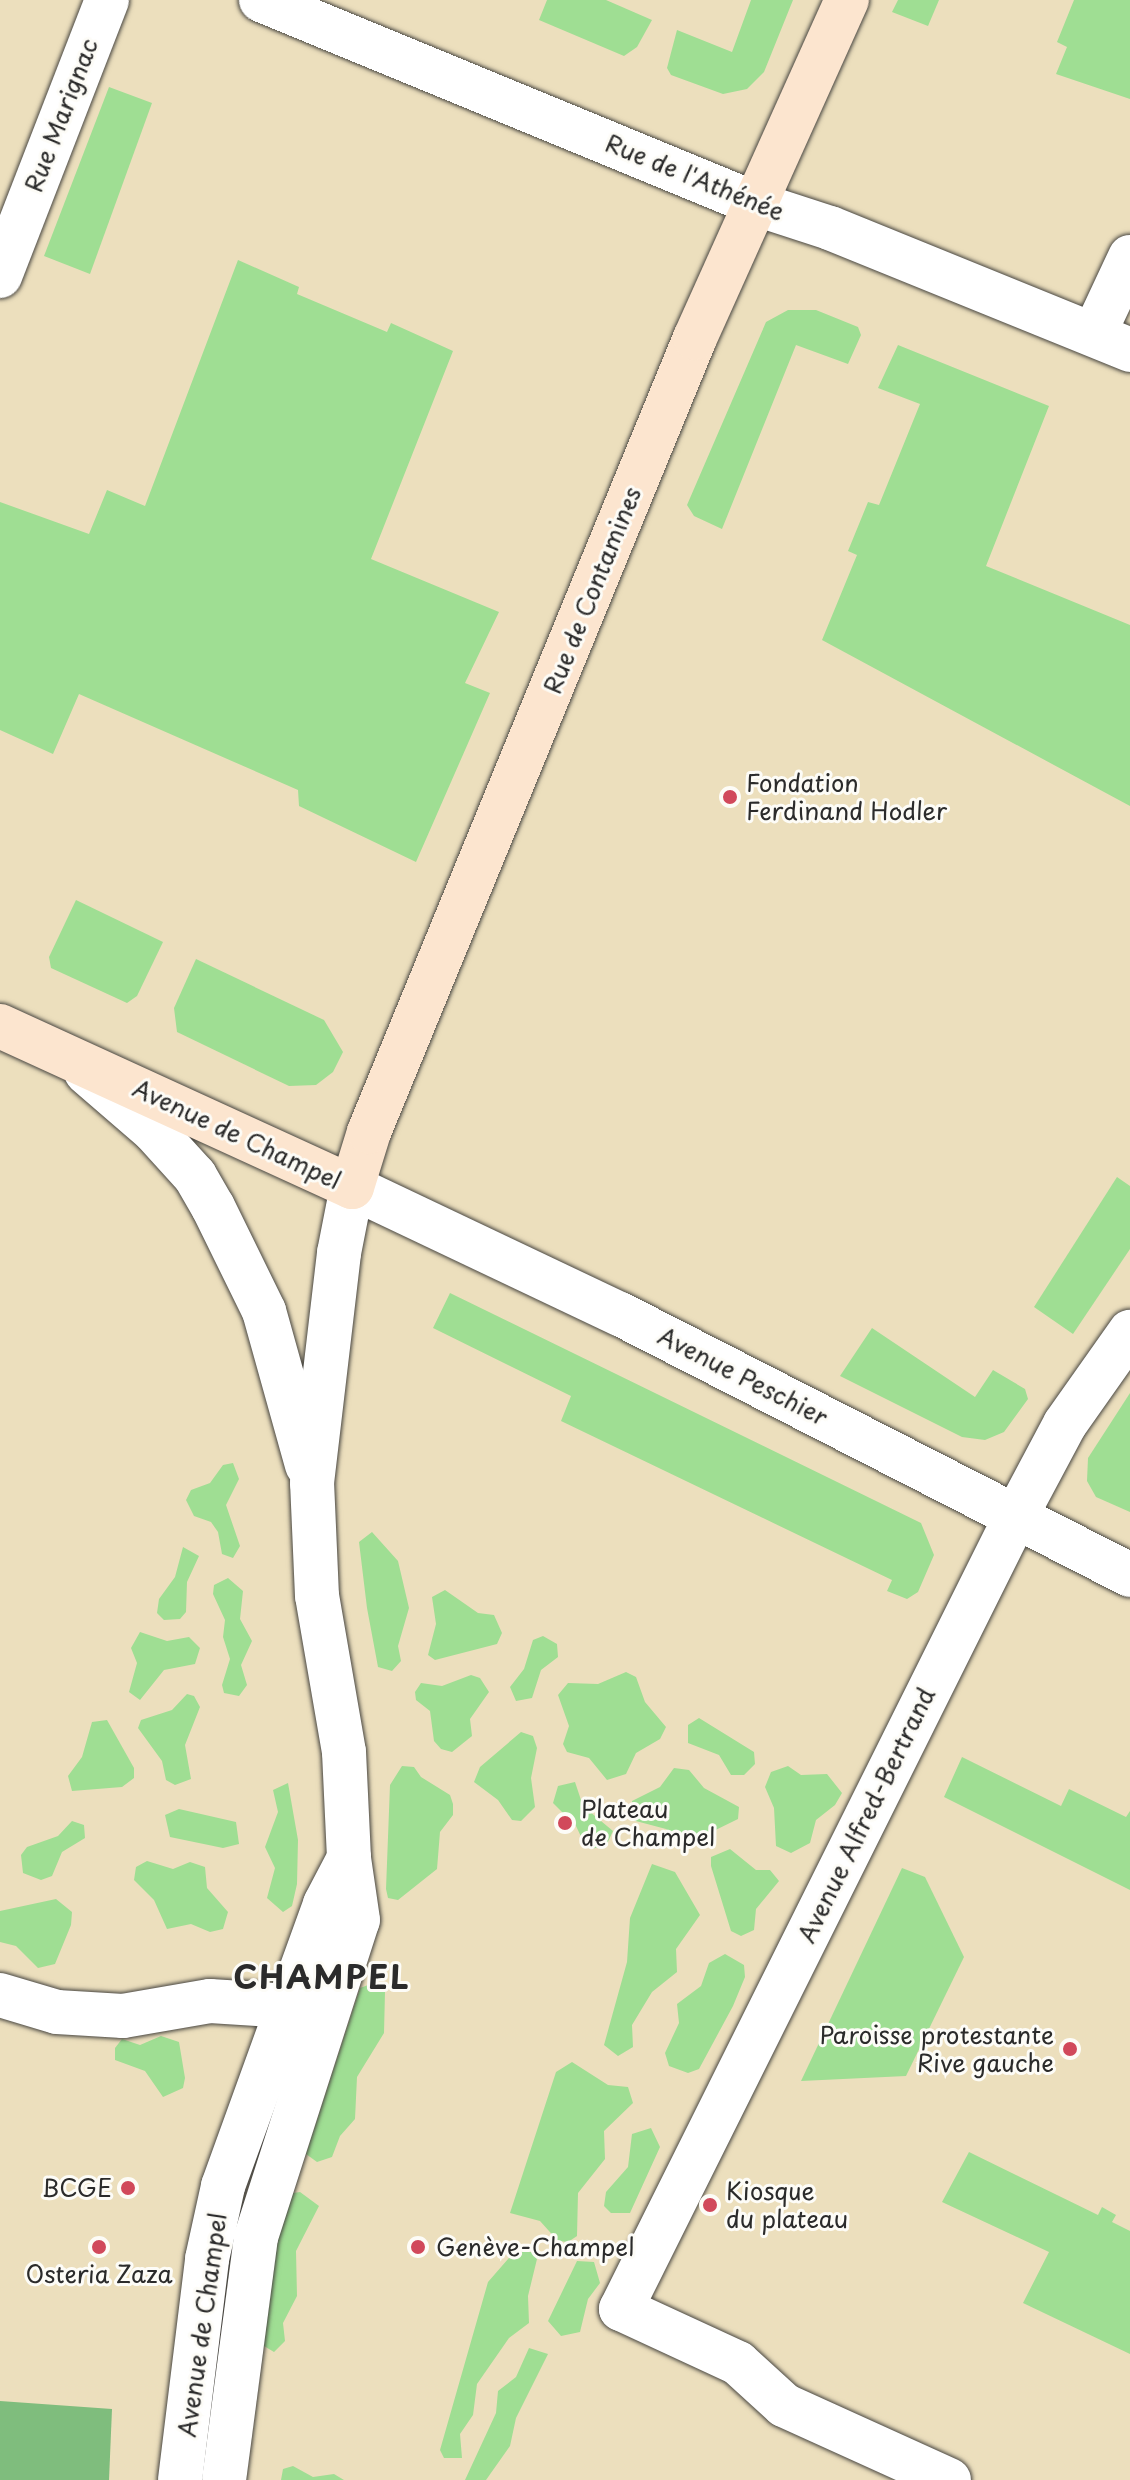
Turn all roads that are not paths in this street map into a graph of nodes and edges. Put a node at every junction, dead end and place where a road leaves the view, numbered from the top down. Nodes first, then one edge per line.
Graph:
1 (107, 0) edge
2 (261, 0) edge
3 (847, 0) edge
4 (756, 204) junction
5 (1130, 257) edge
6 (0, 276) edge
7 (1112, 342) edge
8 (0, 1026) edge
9 (68, 1056) junction
10 (352, 1187) junction
11 (1130, 1332) edge
12 (312, 1483) junction
13 (1015, 1518) junction
14 (1130, 1575) edge
15 (0, 1995) edge
16 (308, 2014) junction
17 (180, 2480) edge
18 (224, 2480) edge
19 (949, 2480) edge

1 - 6 street, Rue Marignac
2 - 4 street, Rue de l'Athénée
3 - 4 main road, Rue de Contamines
4 - 7 street, Rue de l'Athénée
4 - 10 main road, Rue de Contamines
5 - 7 street
8 - 9 main road, Avenue de Champel
9 - 10 main road, Avenue de Champel
9 - 12 street, Avenue de Champel
10 - 12 street, Avenue de Champel
10 - 13 street, Avenue Peschier
11 - 13 street, Avenue Alfred-Bertrand
12 - 16 street, Avenue de Champel
13 - 14 street, Avenue Peschier
13 - 19 street, Avenue Alfred-Bertrand
15 - 16 street
16 - 17 street, Avenue de Champel
16 - 18 street, Avenue de Champel

